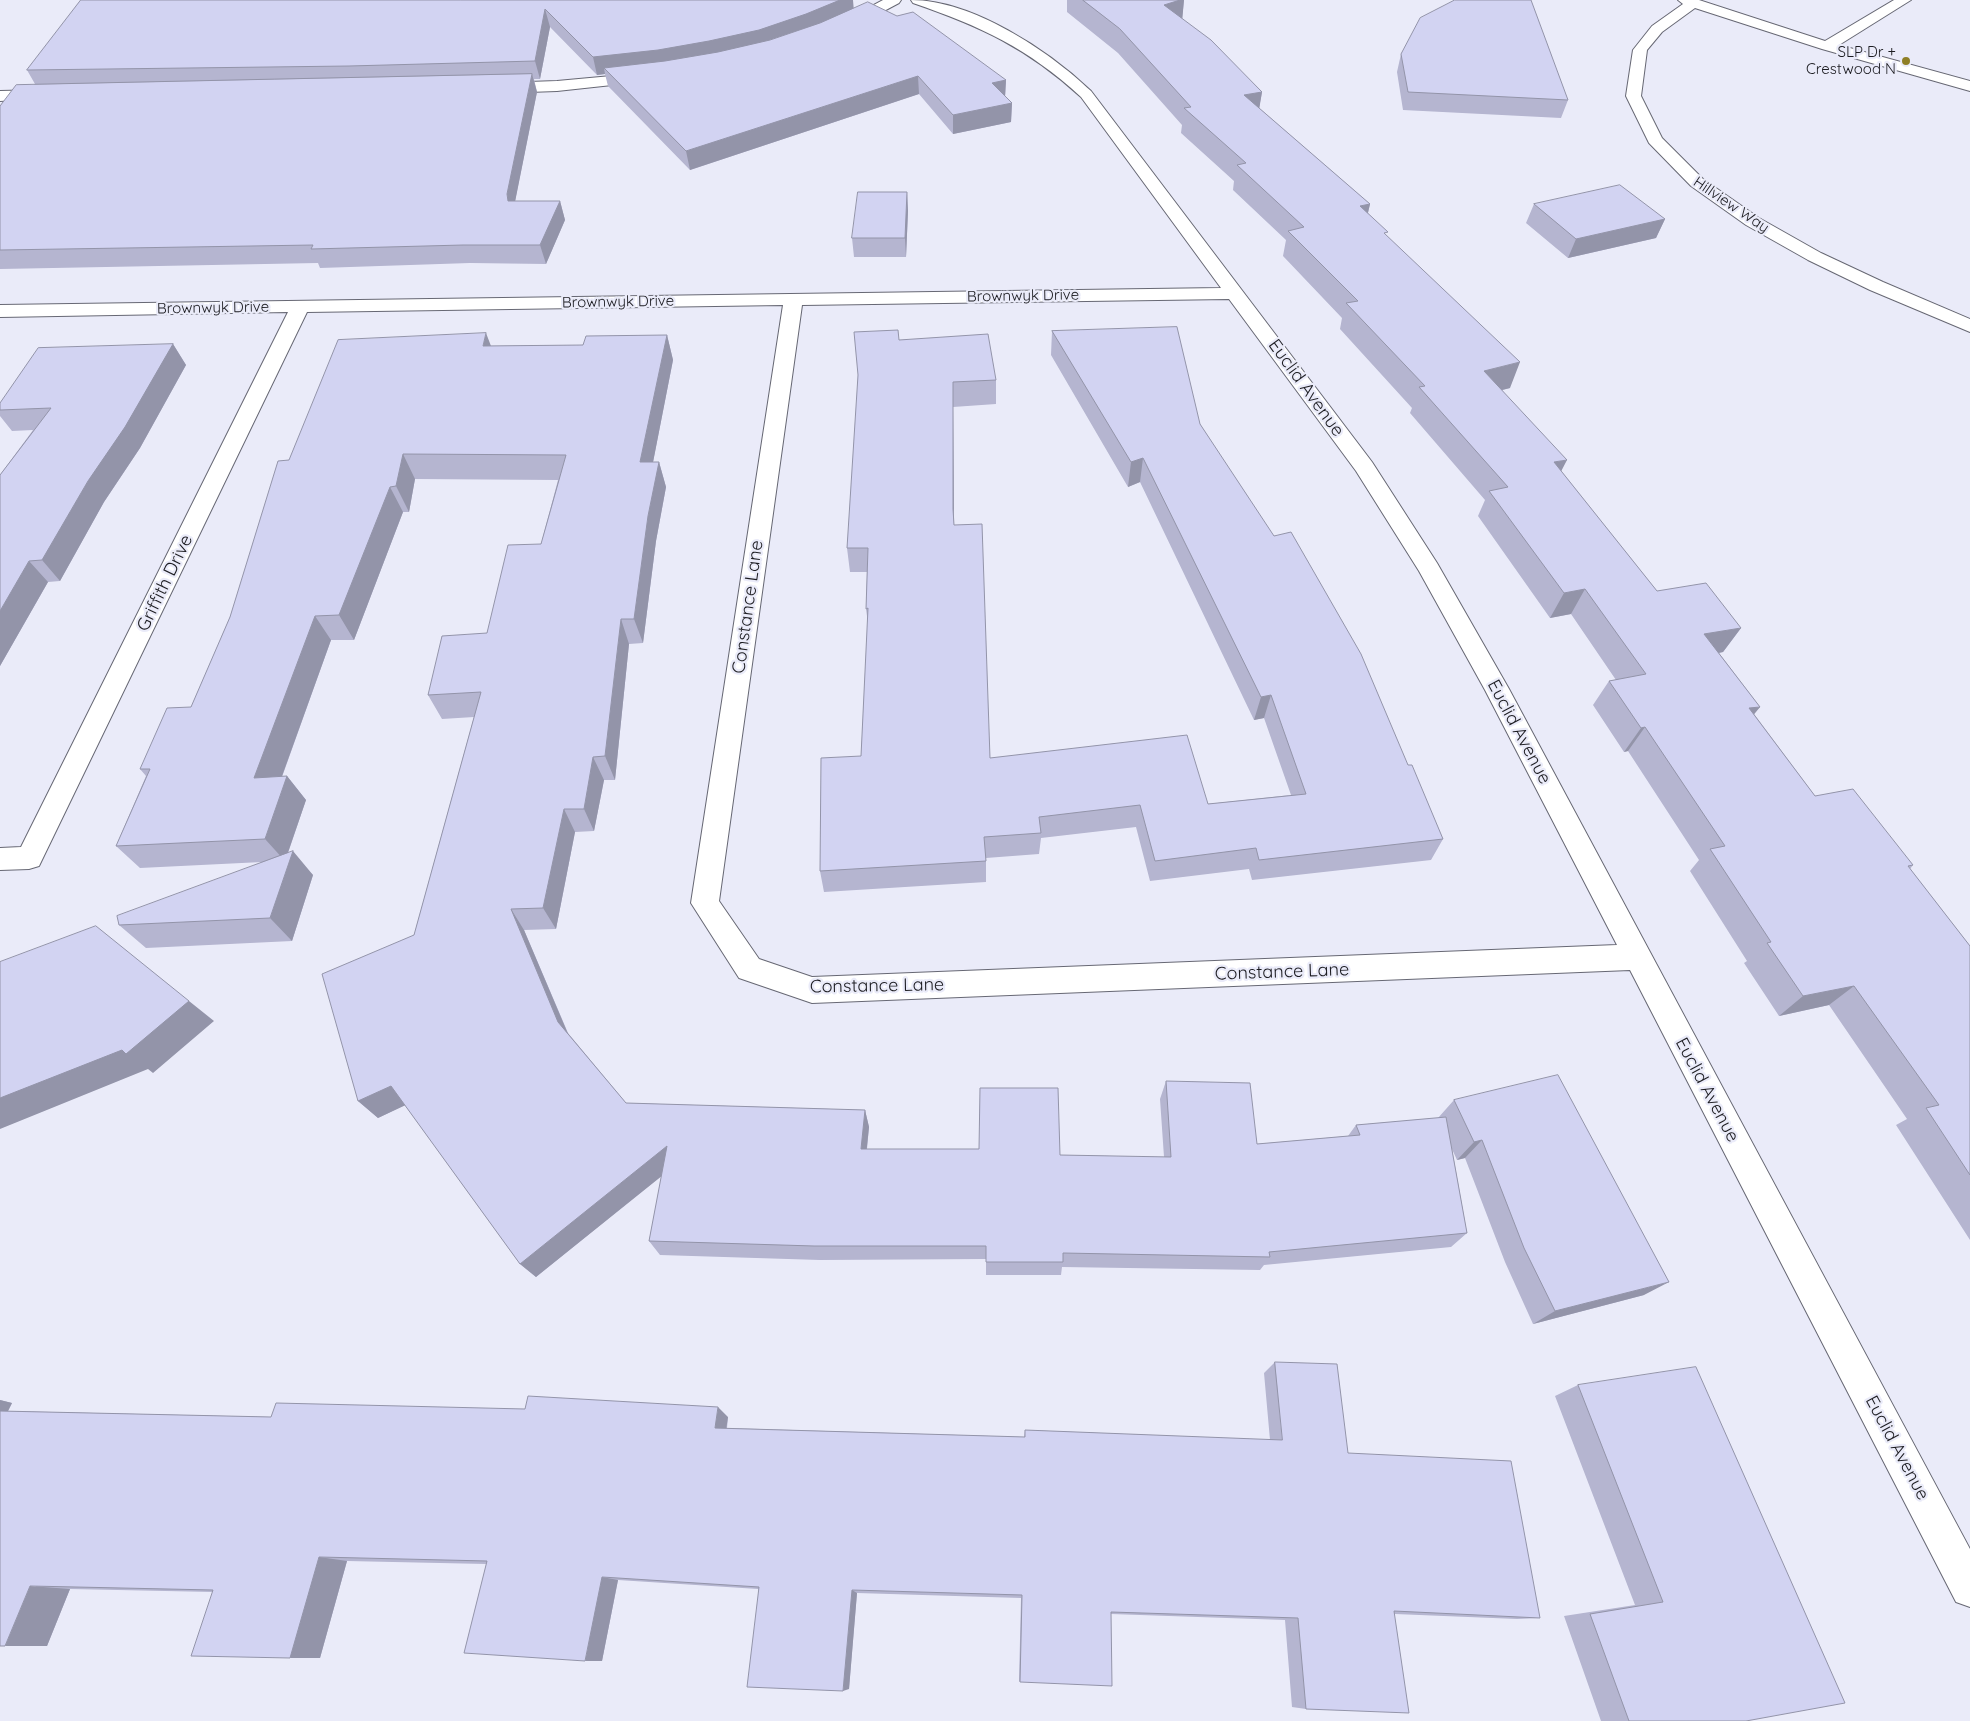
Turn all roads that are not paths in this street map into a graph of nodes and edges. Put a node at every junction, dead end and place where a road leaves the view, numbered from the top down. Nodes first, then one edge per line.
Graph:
1 (894, 0) edge
2 (918, 0) edge
3 (1904, 0) edge
4 (1689, 1) edge
5 (833, 30) edge
6 (1827, 46) junction
7 (658, 76) edge
8 (1970, 86) edge
9 (488, 88) edge
10 (60, 95) edge
11 (0, 96) edge
12 (1236, 293) junction
13 (793, 300) junction
14 (300, 307) junction
15 (0, 312) edge
16 (1970, 326) edge
17 (0, 859) edge
18 (1637, 957) junction
19 (1970, 1588) edge

1 - 5 street
2 - 12 street, Euclid Avenue
3 - 6 street
4 - 6 street
4 - 16 street, Hillview Way
6 - 8 street
7 - 9 street
10 - 11 street
12 - 13 street, Brownwyk Drive
12 - 18 street, Euclid Avenue
13 - 14 street, Brownwyk Drive
13 - 18 street, Constance Lane
14 - 15 street, Brownwyk Drive
14 - 17 street, Griffith Drive
18 - 19 street, Euclid Avenue

